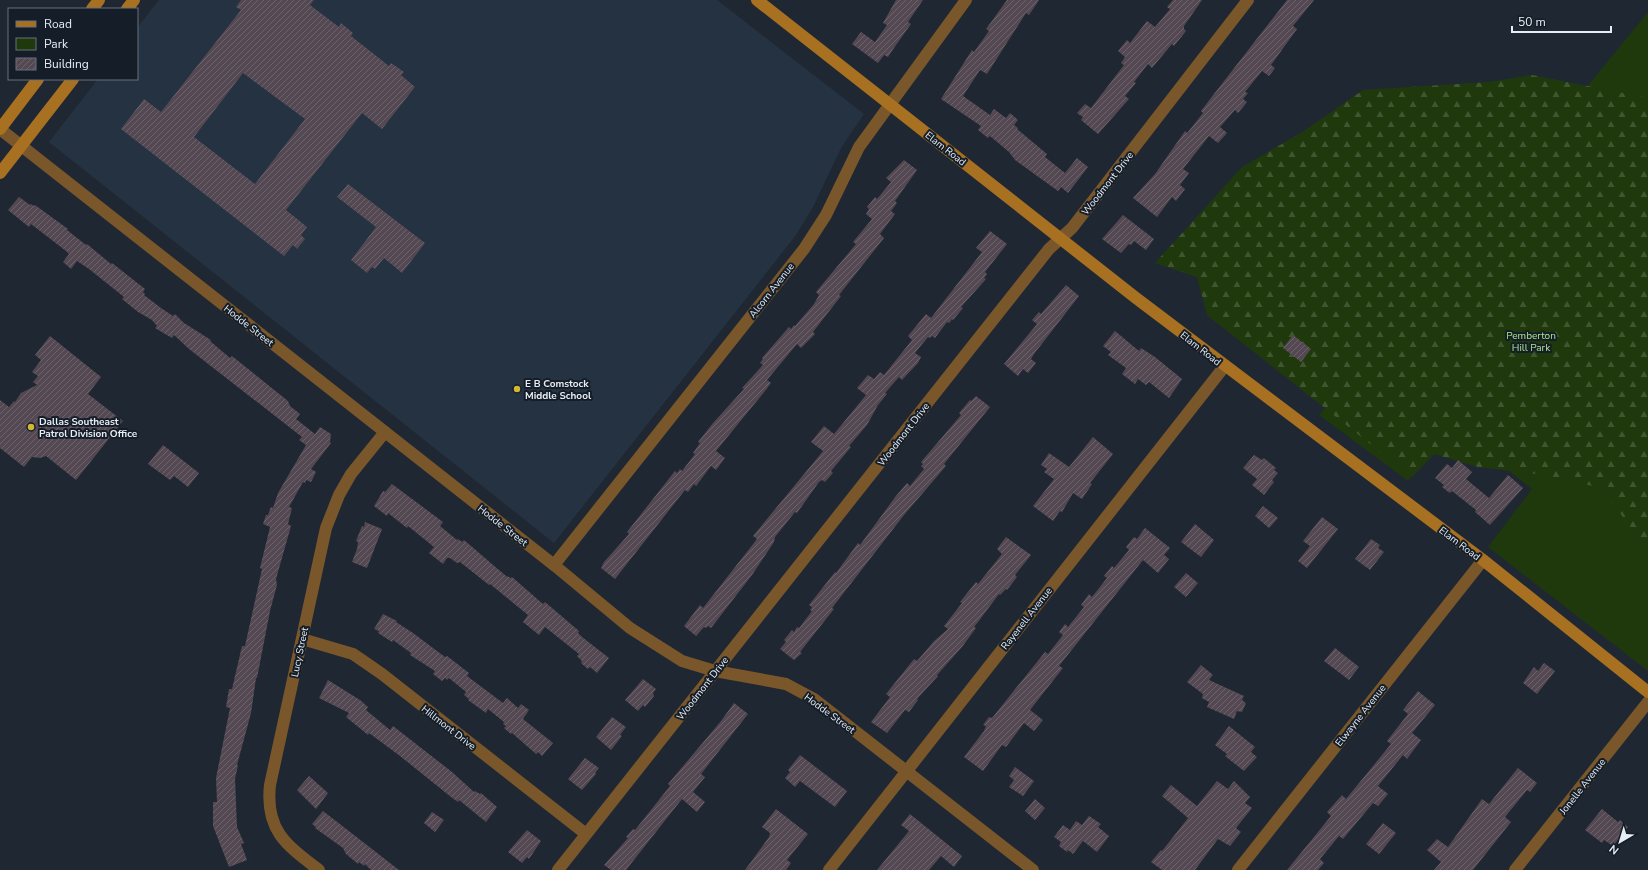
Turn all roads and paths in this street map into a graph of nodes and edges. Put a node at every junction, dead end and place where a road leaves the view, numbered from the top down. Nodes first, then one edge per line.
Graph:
1 (99, 0) edge
2 (134, 0) edge
3 (757, 0) edge
4 (966, 0) edge
5 (1248, 0) edge
6 (93, 8) edge
7 (128, 8) edge
8 (37, 80) edge
9 (72, 80) edge
10 (890, 105) junction
11 (0, 129) edge
12 (21, 146) junction
13 (0, 173) edge
14 (1060, 238) junction
15 (1224, 367) junction
16 (385, 432) junction
17 (1483, 560) junction
18 (554, 565) junction
19 (302, 639) junction
20 (715, 671) junction
21 (1648, 692) edge
22 (1648, 702) edge
23 (906, 771) junction
24 (586, 834) junction
25 (319, 870) edge
26 (558, 870) edge
27 (829, 870) edge
28 (1033, 870) edge
29 (1238, 870) edge
30 (1515, 870) edge

1 - 6 street
2 - 7 street
3 - 10 street, Elam Road
4 - 10 street, Alcorn Avenue
5 - 14 street, Woodmont Drive
8 - 11 street
9 - 12 street
10 - 14 street, Elam Road
10 - 18 street, Alcorn Avenue
11 - 12 street, Hodde Street
12 - 13 street
12 - 16 street, Hodde Street
14 - 15 street, Elam Road
14 - 20 street, Woodmont Drive
15 - 17 street, Elam Road
15 - 23 street, Rayenell Avenue
16 - 18 street, Hodde Street
16 - 19 street, Lucy Street
17 - 21 street, Elam Road
17 - 29 street, Elwayne Avenue
18 - 20 street, Hodde Street
19 - 24 street, Hillmont Drive
19 - 25 street, Lucy Street
20 - 23 street, Hodde Street
20 - 24 street, Woodmont Drive
22 - 30 street, Jonelle Avenue
23 - 27 street, Rayenell Avenue
23 - 28 street, Hodde Street
24 - 26 street, Woodmont Drive

